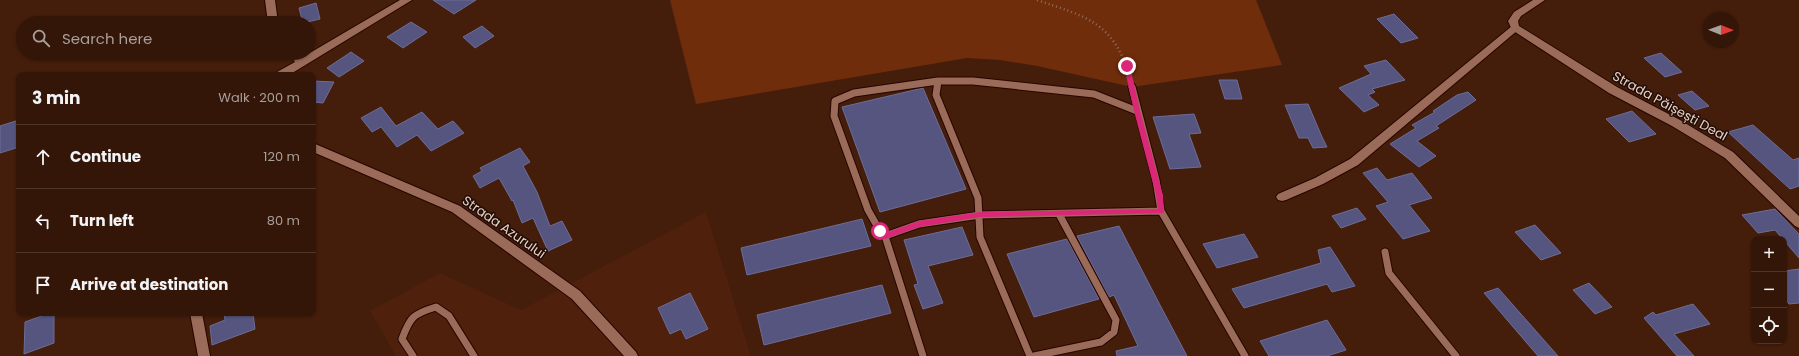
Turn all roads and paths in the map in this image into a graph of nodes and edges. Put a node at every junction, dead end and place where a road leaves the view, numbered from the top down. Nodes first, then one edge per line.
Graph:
1 (270, 0) edge
2 (407, 0) edge
3 (1037, 0) edge
4 (1540, 0) edge
5 (272, 16) edge
6 (1515, 28) junction
7 (316, 55) edge
8 (299, 60) edge
9 (307, 60) edge
10 (302, 63) junction
11 (286, 72) edge
12 (938, 81) junction
13 (1132, 87) joint
14 (1137, 111) junction
15 (316, 148) edge
16 (1282, 197) dead end
17 (1161, 211) junction
18 (1059, 214) junction
19 (980, 215) junction
20 (1799, 223) edge
21 (885, 236) junction
22 (1385, 252) dead end
23 (197, 316) edge
24 (204, 356) edge
25 (413, 356) edge
26 (474, 356) edge
27 (632, 356) edge
28 (923, 356) edge
29 (1030, 356) edge
30 (1034, 356) edge
31 (1245, 356) edge
32 (1456, 356) edge

1 - 5 street
2 - 7 street
3 - 13 path
4 - 6 street
6 - 16 street
6 - 20 street, Strada Păișești Deal
8 - 10 street
9 - 10 street
10 - 11 street
12 - 14 lane
12 - 19 lane
12 - 21 lane
13 - 14 lane
14 - 17 lane
15 - 27 street, Strada Azurului
17 - 18 lane
17 - 31 lane
18 - 19 lane
18 - 30 lane
19 - 21 lane
19 - 29 lane
21 - 28 lane
22 - 32 lane
23 - 24 street
25 - 26 lane

